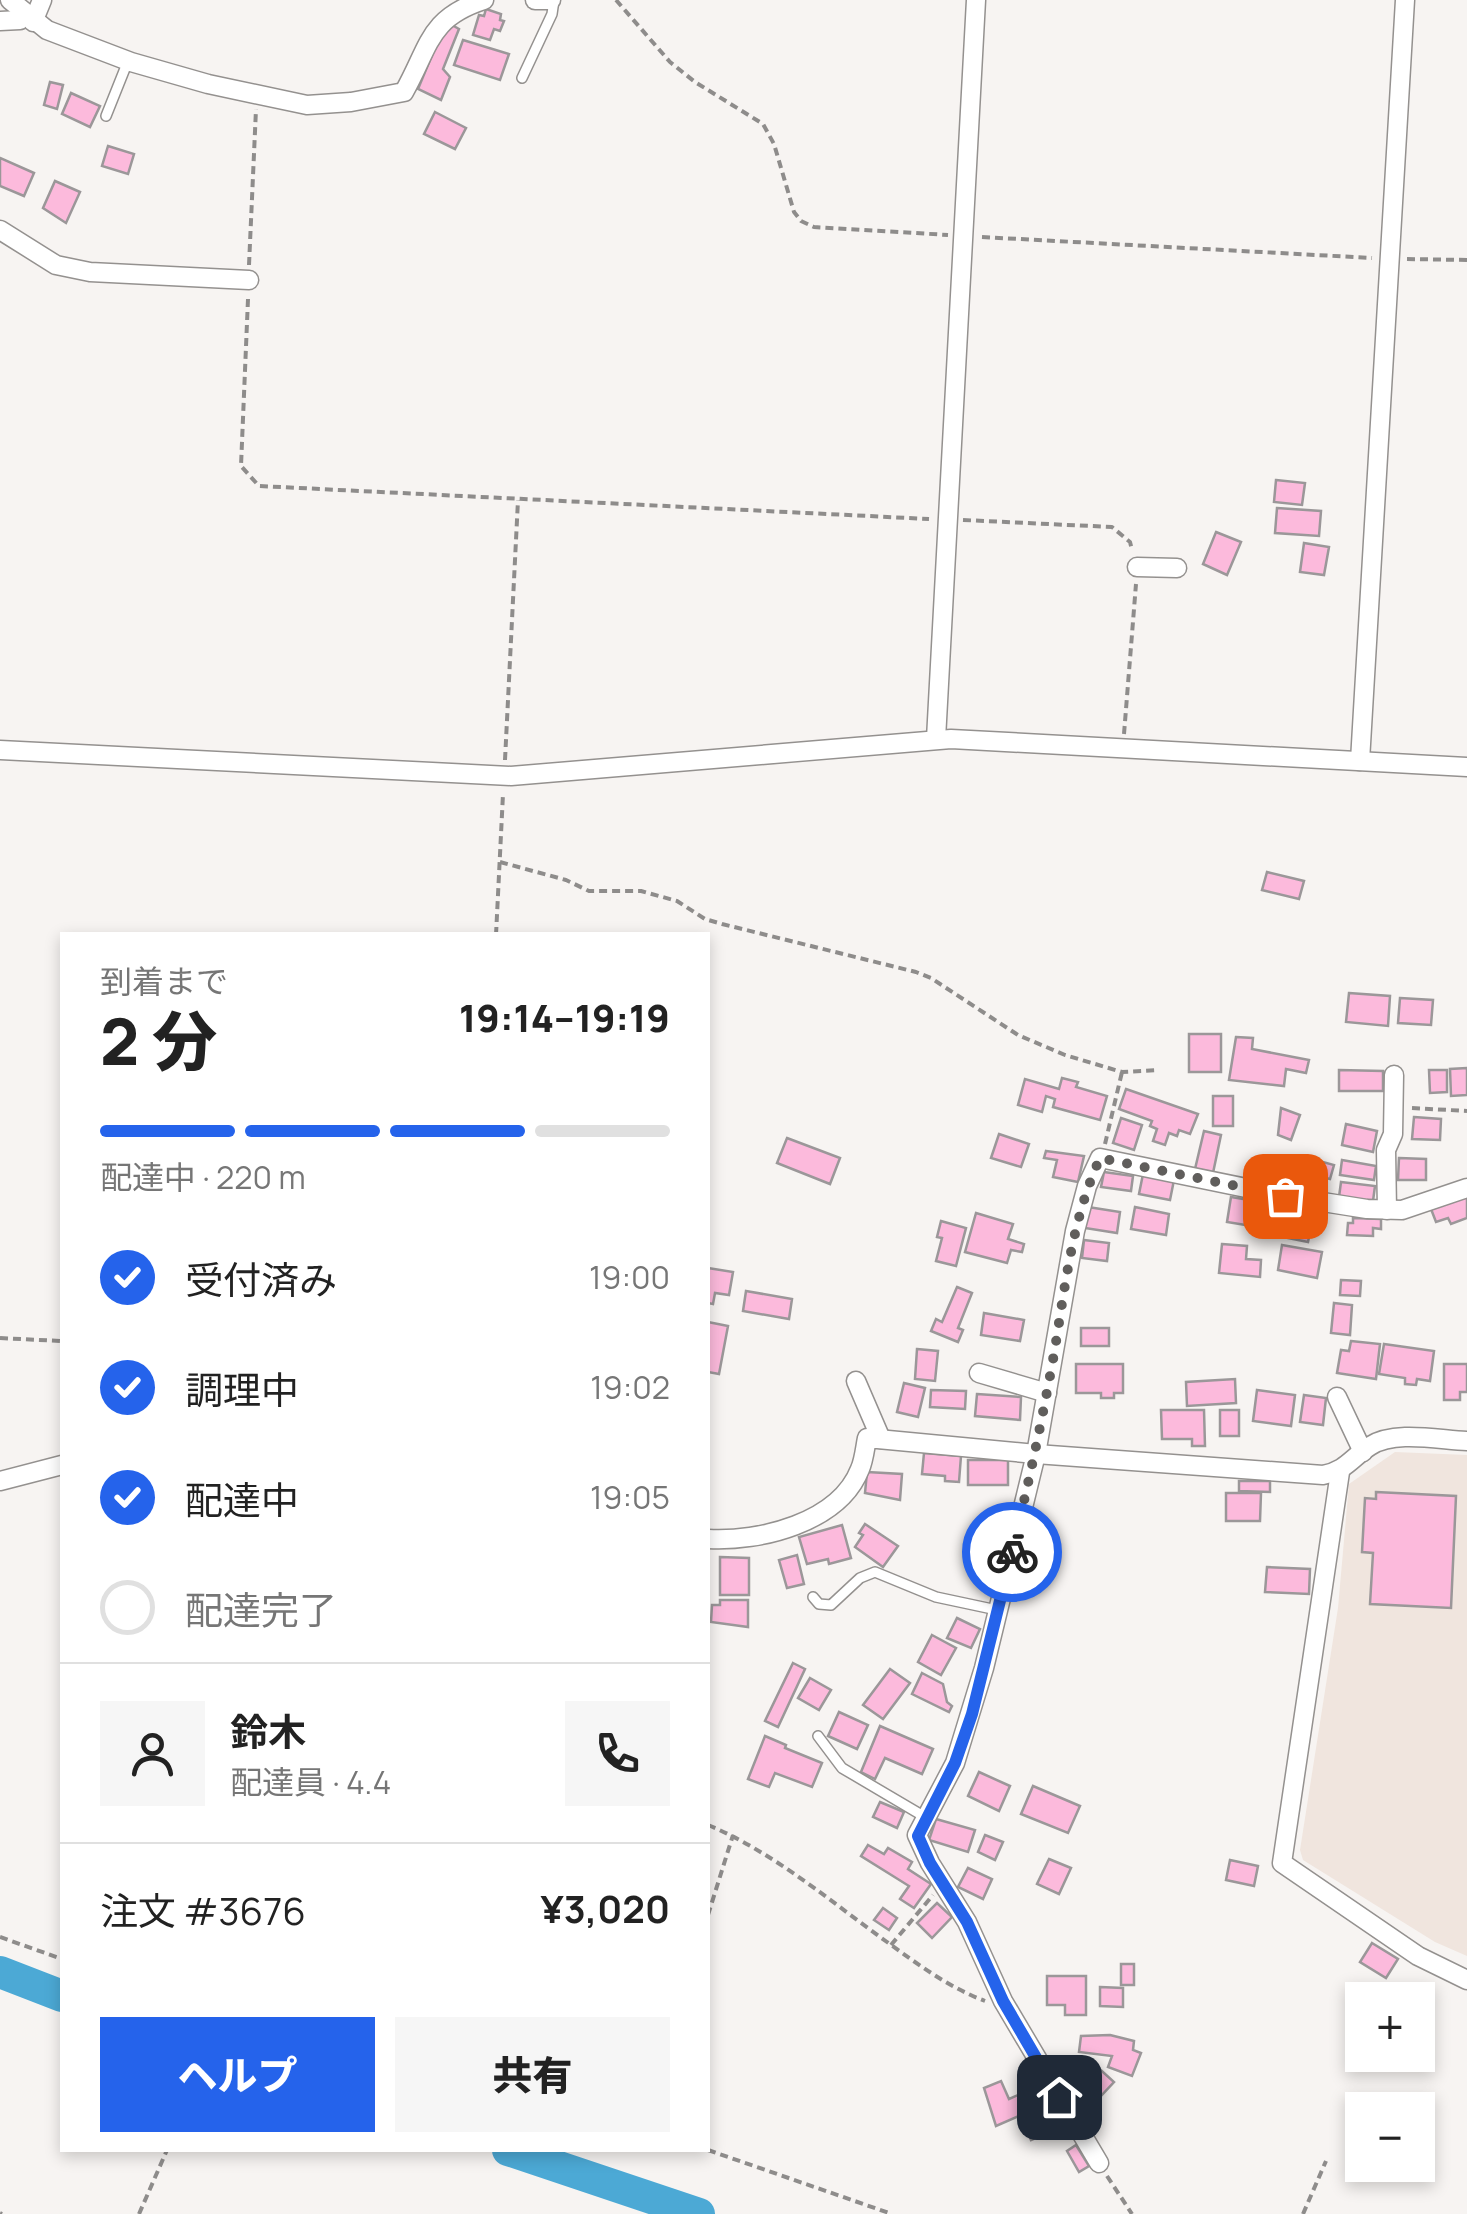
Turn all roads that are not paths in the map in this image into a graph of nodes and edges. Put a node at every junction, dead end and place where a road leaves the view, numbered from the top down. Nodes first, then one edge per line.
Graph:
1 (10, 0) edge
2 (42, 0) edge
3 (484, 0) edge
4 (535, 0) edge
5 (552, 0) edge
6 (976, 0) edge
7 (1406, 0) edge
8 (29, 18) junction
9 (0, 21) edge
10 (128, 61) junction
11 (522, 78) dead end
12 (106, 116) dead end
13 (0, 230) edge
14 (249, 280) road end
15 (1137, 567) road end
16 (1177, 568) dead end
17 (936, 739) junction
18 (0, 750) edge
19 (1360, 761) junction
20 (1467, 767) edge
21 (1394, 1075) dead end
22 (1467, 1188) edge
23 (1386, 1210) junction
24 (979, 1373) dead end
25 (856, 1381) dead end
26 (1047, 1393) junction
27 (1337, 1397) dead end
28 (881, 1439) junction
29 (1467, 1442) edge
30 (1362, 1452) junction
31 (1036, 1454) junction
32 (60, 1466) edge
33 (1340, 1472) junction
34 (0, 1482) edge
35 (710, 1539) edge
36 (813, 1597) dead end
37 (997, 1610) junction
38 (818, 1736) dead end
39 (925, 1817) junction
40 (1467, 1980) edge
41 (1098, 2163) road end

1 - 8 street
2 - 8 street
3 - 10 street
4 - 5 street
5 - 11 lane
6 - 17 street
7 - 19 street
8 - 9 street
8 - 10 street
10 - 12 lane
13 - 14 street
15 - 16 street
17 - 18 street
17 - 19 street
19 - 20 street
21 - 23 street
22 - 23 street
23 - 26 street
24 - 26 street
25 - 28 street
26 - 31 street
27 - 30 street
28 - 31 street
28 - 35 street
29 - 30 street
30 - 33 street
31 - 33 street
31 - 37 street
32 - 34 street
33 - 40 street
36 - 37 lane
37 - 39 street
38 - 39 lane
39 - 41 street

